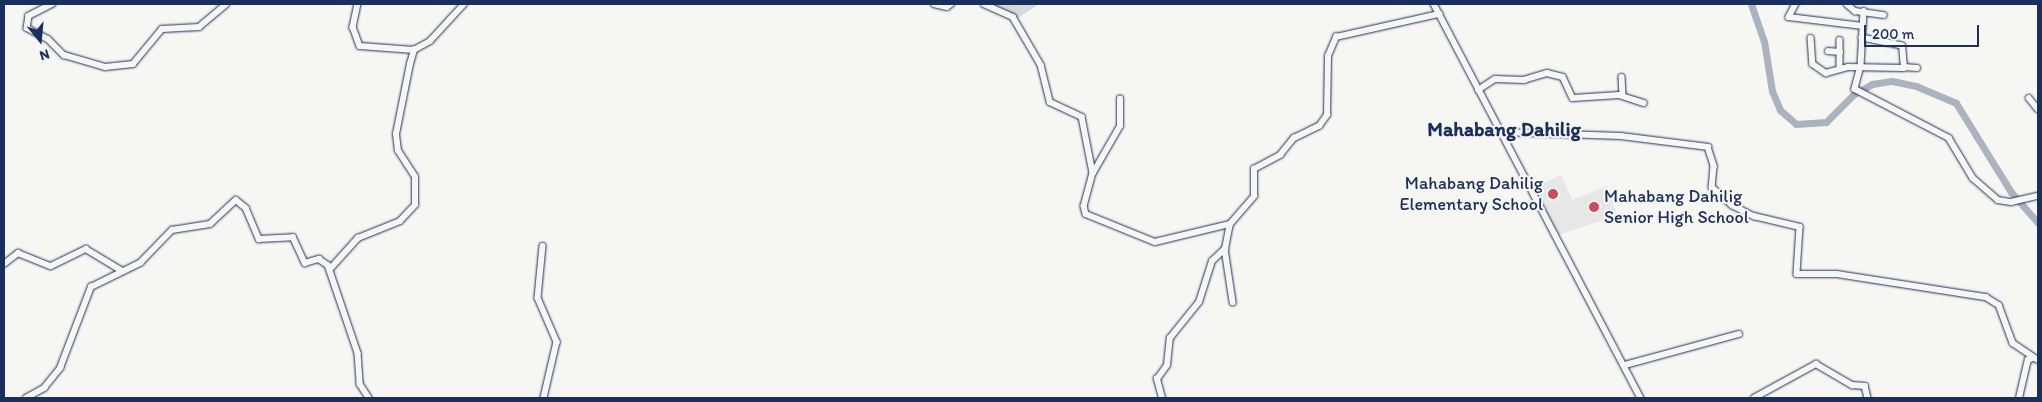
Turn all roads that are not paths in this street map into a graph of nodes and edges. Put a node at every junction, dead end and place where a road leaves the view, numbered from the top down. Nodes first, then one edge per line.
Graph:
1 (53, 4) edge
2 (226, 4) edge
3 (358, 4) edge
4 (464, 4) edge
5 (934, 4) edge
6 (951, 4) edge
7 (984, 4) edge
8 (1434, 4) edge
9 (1796, 4) edge
10 (1847, 4) edge
11 (1864, 11) junction
12 (1439, 14) junction
13 (1884, 15) dead end
14 (1862, 26) junction
15 (1811, 38) dead end
16 (1862, 38) junction
17 (1840, 40) dead end
18 (414, 50) junction
19 (1828, 51) dead end
20 (1840, 52) junction
21 (1861, 66) junction
22 (1904, 67) junction
23 (1840, 68) junction
24 (1917, 68) dead end
25 (1622, 77) dead end
26 (1478, 90) junction
27 (1623, 95) junction
28 (2029, 98) dead end
29 (1120, 99) dead end
30 (1644, 103) dead end
31 (2038, 109) edge
32 (1502, 132) junction
33 (1093, 173) junction
34 (2038, 196) edge
35 (1230, 224) junction
36 (543, 246) dead end
37 (1225, 249) junction
38 (4, 264) edge
39 (330, 269) junction
40 (121, 270) junction
41 (1233, 302) dead end
42 (1740, 334) dead end
43 (2036, 359) edge
44 (1625, 365) junction
45 (26, 398) edge
46 (369, 398) edge
47 (544, 398) edge
48 (1162, 398) edge
49 (1641, 398) edge
50 (1754, 398) edge
51 (1868, 398) edge
52 (2019, 398) edge

1 - 2 street
3 - 18 street
4 - 18 street
5 - 6 street
7 - 33 street
8 - 12 street
9 - 14 street
10 - 11 street
11 - 13 street
11 - 14 street
12 - 26 street
12 - 35 street
14 - 16 street
15 - 23 street
16 - 21 street
16 - 22 street
17 - 20 street
18 - 39 street
19 - 20 street
20 - 23 street
21 - 22 street
21 - 23 street
21 - 34 street
22 - 24 street
25 - 27 street
26 - 27 street
26 - 32 street
27 - 30 street
28 - 31 street
29 - 33 street
32 - 43 street
32 - 44 street
33 - 35 street
35 - 37 street
36 - 47 street
37 - 41 street
37 - 48 street
38 - 40 street
39 - 40 street
39 - 46 street
40 - 45 street
42 - 44 street
43 - 52 street
44 - 49 street
50 - 51 street

